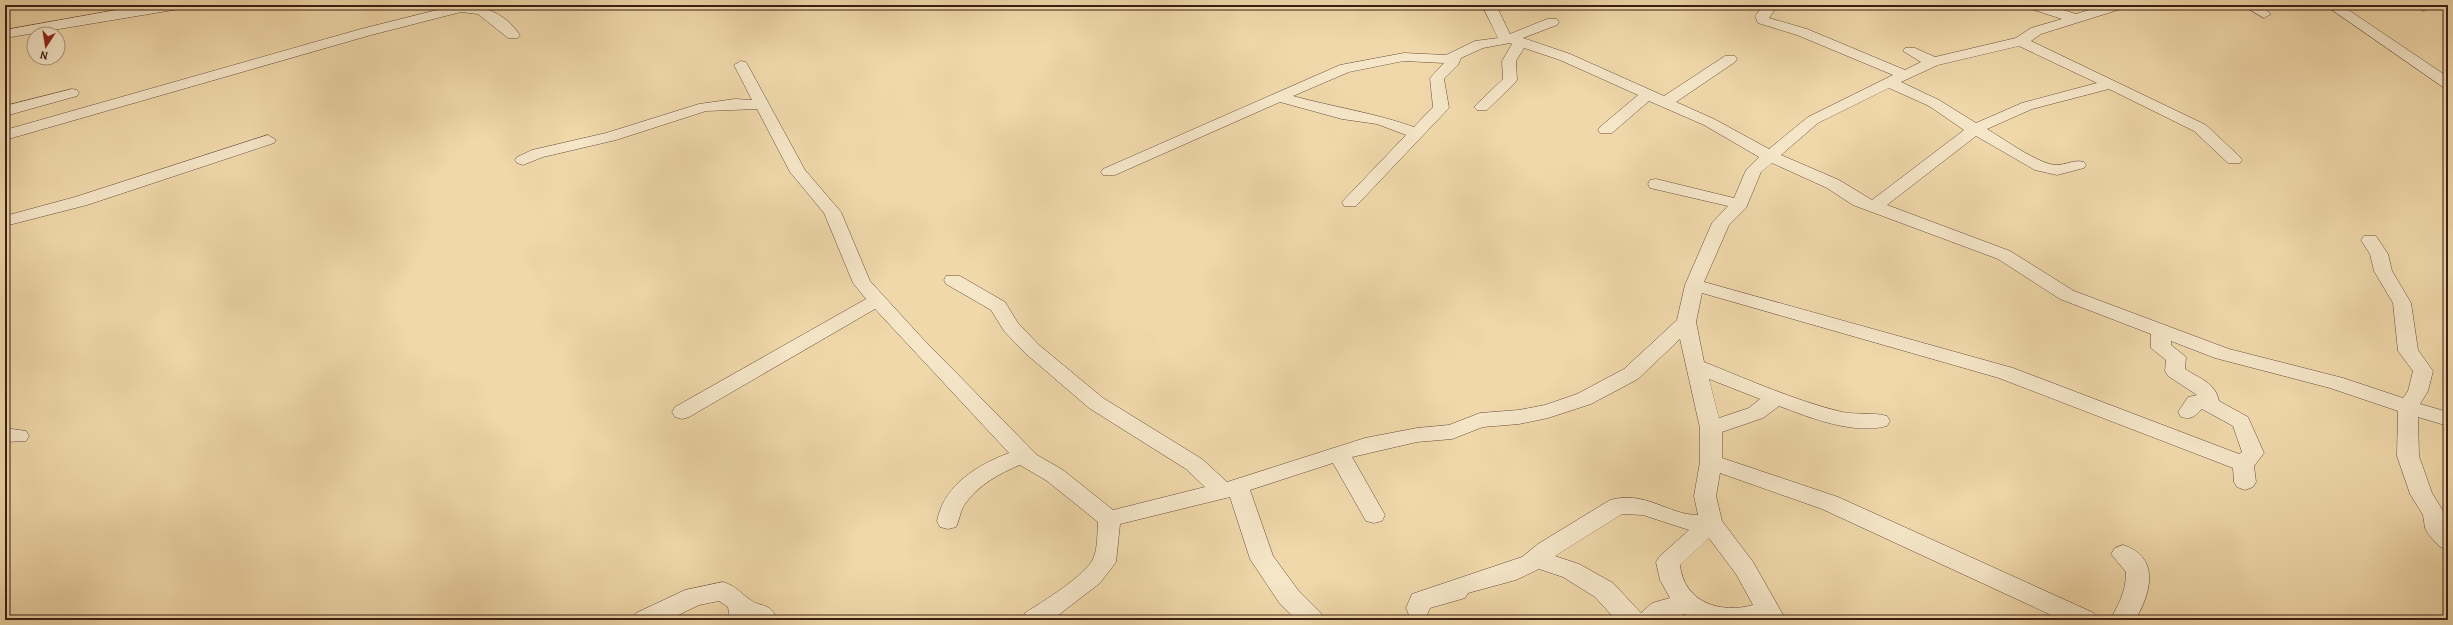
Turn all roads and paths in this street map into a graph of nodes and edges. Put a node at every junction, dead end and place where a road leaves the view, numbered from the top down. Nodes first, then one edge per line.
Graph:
1 (179, 5) edge
2 (1489, 5) edge
3 (1771, 5) edge
4 (2034, 5) edge
5 (2249, 5) edge
6 (2332, 5) edge
7 (2110, 6) edge
8 (151, 7) edge
9 (2264, 14) dead end
10 (2078, 19) junction
11 (1552, 22) dead end
12 (5, 34) edge
13 (513, 34) dead end
14 (1514, 41) junction
15 (2021, 41) junction
16 (1910, 52) dead end
17 (1454, 57) junction
18 (1730, 59) dead end
19 (1933, 62) junction
20 (741, 65) dead end
21 (1897, 78) junction
22 (2448, 84) edge
23 (2108, 85) junction
24 (72, 93) dead end
25 (1648, 95) junction
26 (1278, 97) junction
27 (1664, 102) junction
28 (762, 105) junction
29 (1482, 106) dead end
30 (5, 111) edge
31 (1975, 129) junction
32 (1606, 130) dead end
33 (1416, 133) junction
34 (5, 135) edge
35 (268, 140) dead end
36 (1769, 156) junction
37 (523, 160) dead end
38 (2234, 160) dead end
39 (2078, 165) dead end
40 (1109, 172) dead end
41 (1656, 184) dead end
42 (1350, 202) dead end
43 (1740, 204) junction
44 (1874, 207) junction
45 (5, 221) edge
46 (2370, 240) dead end
47 (953, 280) dead end
48 (1694, 285) junction
49 (878, 300) junction
50 (1686, 322) junction
51 (2161, 330) junction
52 (1695, 366) junction
53 (1777, 397) junction
54 (2207, 402) junction
55 (2408, 407) junction
56 (682, 412) dead end
57 (2188, 412) dead end
58 (2448, 419) edge
59 (1880, 421) dead end
60 (1711, 428) junction
61 (1339, 454) junction
62 (1029, 460) junction
63 (1711, 462) junction
64 (1231, 489) junction
65 (1374, 515) dead end
66 (1110, 519) junction
67 (948, 521) dead end
68 (1711, 523) junction
69 (2448, 541) edge
70 (2124, 554) dead end
71 (1541, 557) junction
72 (1690, 603) junction
73 (1418, 608) dead end
74 (741, 613) edge
75 (1772, 615) edge
76 (646, 620) edge
77 (766, 620) edge
78 (1034, 620) edge
79 (1312, 620) edge
80 (1632, 620) edge
81 (1649, 620) edge
82 (2085, 620) edge
83 (2122, 620) edge

1 - 8 street
2 - 14 street
3 - 21 street
4 - 10 street
5 - 9 street
6 - 22 street
7 - 10 street
8 - 12 street
10 - 15 street
11 - 14 street
13 - 34 street
14 - 17 street
14 - 25 street
14 - 29 street
15 - 19 street
15 - 23 street
16 - 19 street
17 - 26 street
17 - 33 street
18 - 27 street
19 - 21 street
20 - 28 street
21 - 31 street
21 - 36 street
23 - 31 street
23 - 38 street
24 - 30 street
25 - 27 street
25 - 32 street
26 - 33 street
26 - 40 street
27 - 36 street
28 - 37 street
28 - 49 street
31 - 39 street
31 - 44 street
33 - 42 street
35 - 45 street
36 - 43 street
36 - 44 street
41 - 43 street
43 - 48 street
44 - 51 street
46 - 55 street
47 - 64 street
48 - 50 street
48 - 54 street
49 - 56 street
49 - 62 street
50 - 52 street
50 - 61 street
51 - 54 street
51 - 55 street
52 - 53 street
52 - 60 street
53 - 59 street
53 - 60 street
54 - 57 street
55 - 58 street
55 - 69 street
60 - 63 street
61 - 64 street
61 - 65 street
62 - 66 street
62 - 67 street
63 - 68 street
63 - 82 street
64 - 66 street
64 - 79 street
66 - 78 street
68 - 71 street
68 - 72 street
68 - 75 street
70 - 83 street
71 - 73 street
71 - 80 street
72 - 75 street
72 - 81 street
74 - 76 street
74 - 77 street

